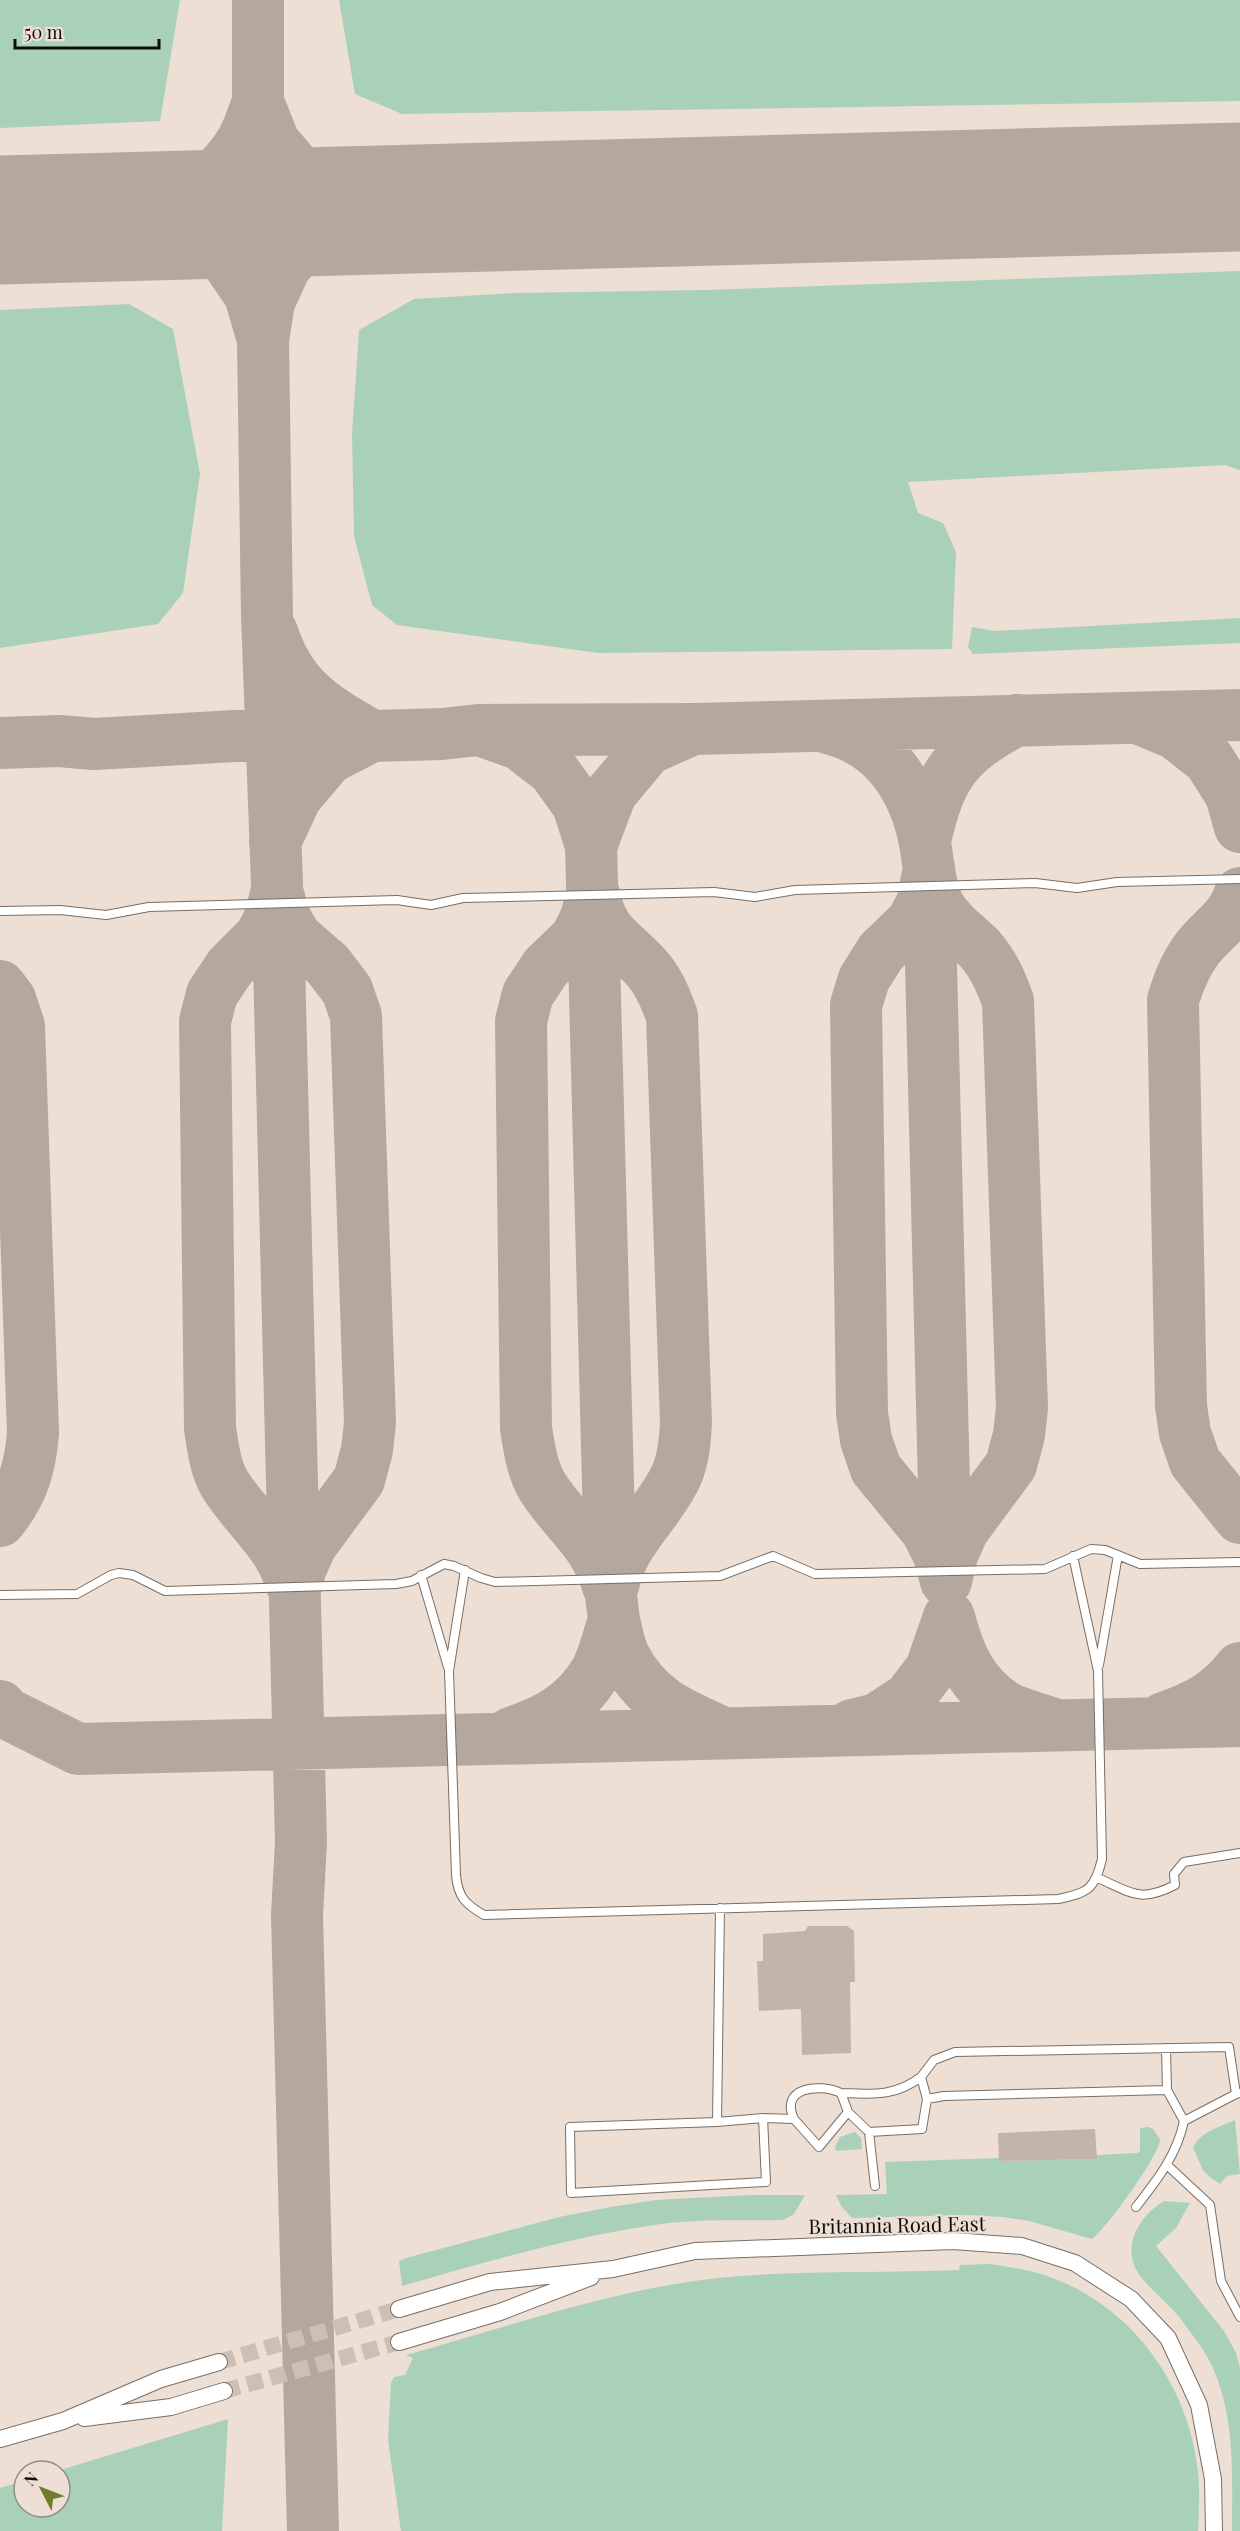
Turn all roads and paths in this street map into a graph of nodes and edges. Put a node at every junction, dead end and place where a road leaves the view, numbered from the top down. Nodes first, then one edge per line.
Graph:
1 (1240, 879) edge
2 (0, 911) edge
3 (1118, 1555) junction
4 (1073, 1556) junction
5 (1240, 1563) edge
6 (465, 1570) junction
7 (421, 1575) junction
8 (0, 1595) edge
9 (449, 1671) junction
10 (1098, 1671) junction
11 (1240, 1853) edge
12 (1098, 1878) junction
13 (720, 1908) junction
14 (1166, 2048) junction
15 (921, 2077) junction
16 (1167, 2090) junction
17 (841, 2093) junction
18 (1238, 2093) edge
19 (927, 2099) junction
20 (848, 2112) junction
21 (763, 2118) junction
22 (794, 2119) junction
23 (1184, 2121) junction
24 (717, 2122) junction
25 (869, 2132) junction
26 (1167, 2165) junction
27 (875, 2186) dead end
28 (1136, 2207) dead end
29 (613, 2269) junction
30 (399, 2309) tunnel mouth
31 (1240, 2317) edge
32 (399, 2342) tunnel mouth
33 (219, 2362) tunnel mouth
34 (224, 2391) tunnel mouth
35 (63, 2421) junction
36 (0, 2439) edge
37 (1214, 2531) edge

1 - 2 lane
3 - 4 lane
3 - 5 lane
3 - 10 lane
4 - 6 lane
4 - 10 lane
6 - 7 lane
6 - 9 lane
7 - 8 lane
7 - 9 lane
9 - 13 lane
10 - 12 lane
11 - 12 lane
12 - 13 lane
13 - 24 lane
14 - 15 lane
14 - 16 lane
14 - 18 lane
15 - 17 lane
15 - 19 lane
16 - 19 lane
16 - 23 lane
17 - 20 lane
17 - 22 lane
18 - 23 lane
19 - 25 lane
20 - 22 lane
20 - 25 lane
21 - 22 lane
21 - 24 lane
21 - 24 lane
23 - 26 lane
25 - 27 lane
26 - 28 lane
26 - 31 lane
29 - 30 street, Britannia Road East
29 - 32 street, Britannia Road East
29 - 37 street, Britannia Road East
33 - 35 street
34 - 35 street
35 - 36 street

